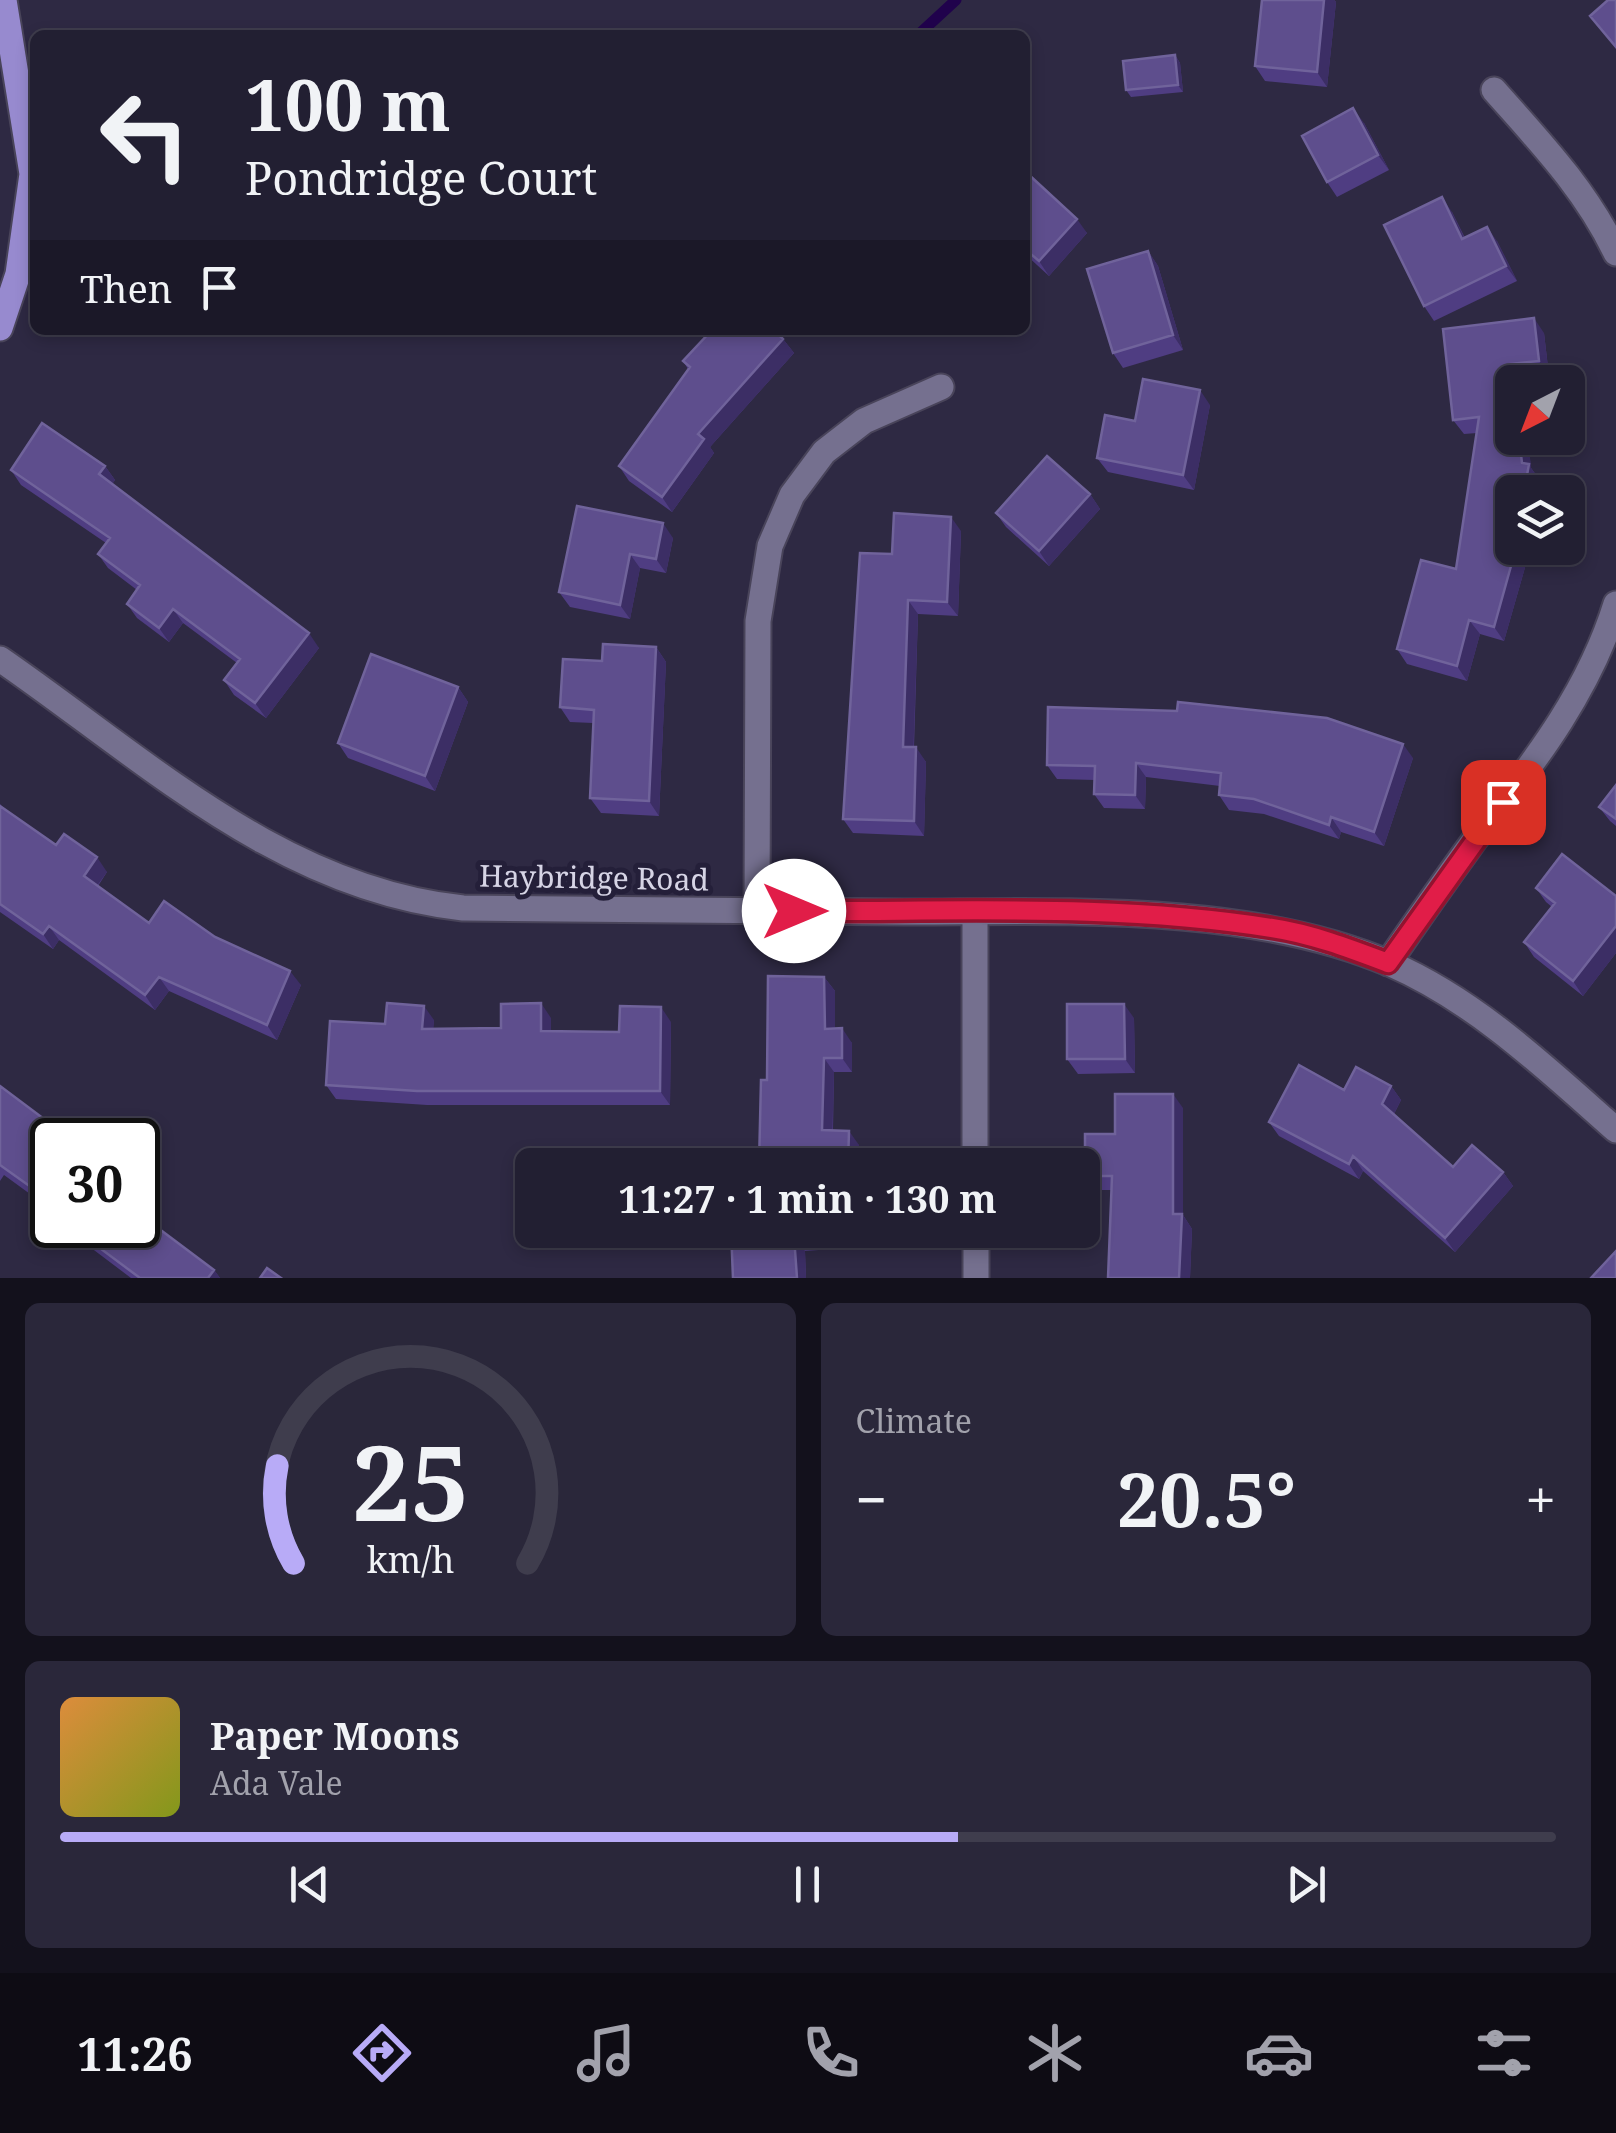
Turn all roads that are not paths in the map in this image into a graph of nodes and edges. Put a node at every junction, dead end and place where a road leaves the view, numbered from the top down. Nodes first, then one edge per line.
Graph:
1 (4, 0) edge
2 (1494, 90) dead end
3 (30, 162) edge
4 (30, 188) edge
5 (1616, 253) edge
6 (0, 328) edge
7 (942, 386) dead end
8 (1616, 604) edge
9 (0, 658) edge
10 (757, 911) junction
11 (975, 912) junction
12 (1388, 963) junction
13 (1616, 1130) edge
14 (976, 1148) edge
15 (976, 1248) edge
16 (976, 1278) edge

1 - 3 main road
2 - 5 street
4 - 6 main road
7 - 10 street
8 - 12 street
9 - 10 street, Haybridge Road
10 - 11 street, Haybridge Road
11 - 12 street, Haybridge Road
11 - 14 street
12 - 13 street, Haybridge Road
15 - 16 street

